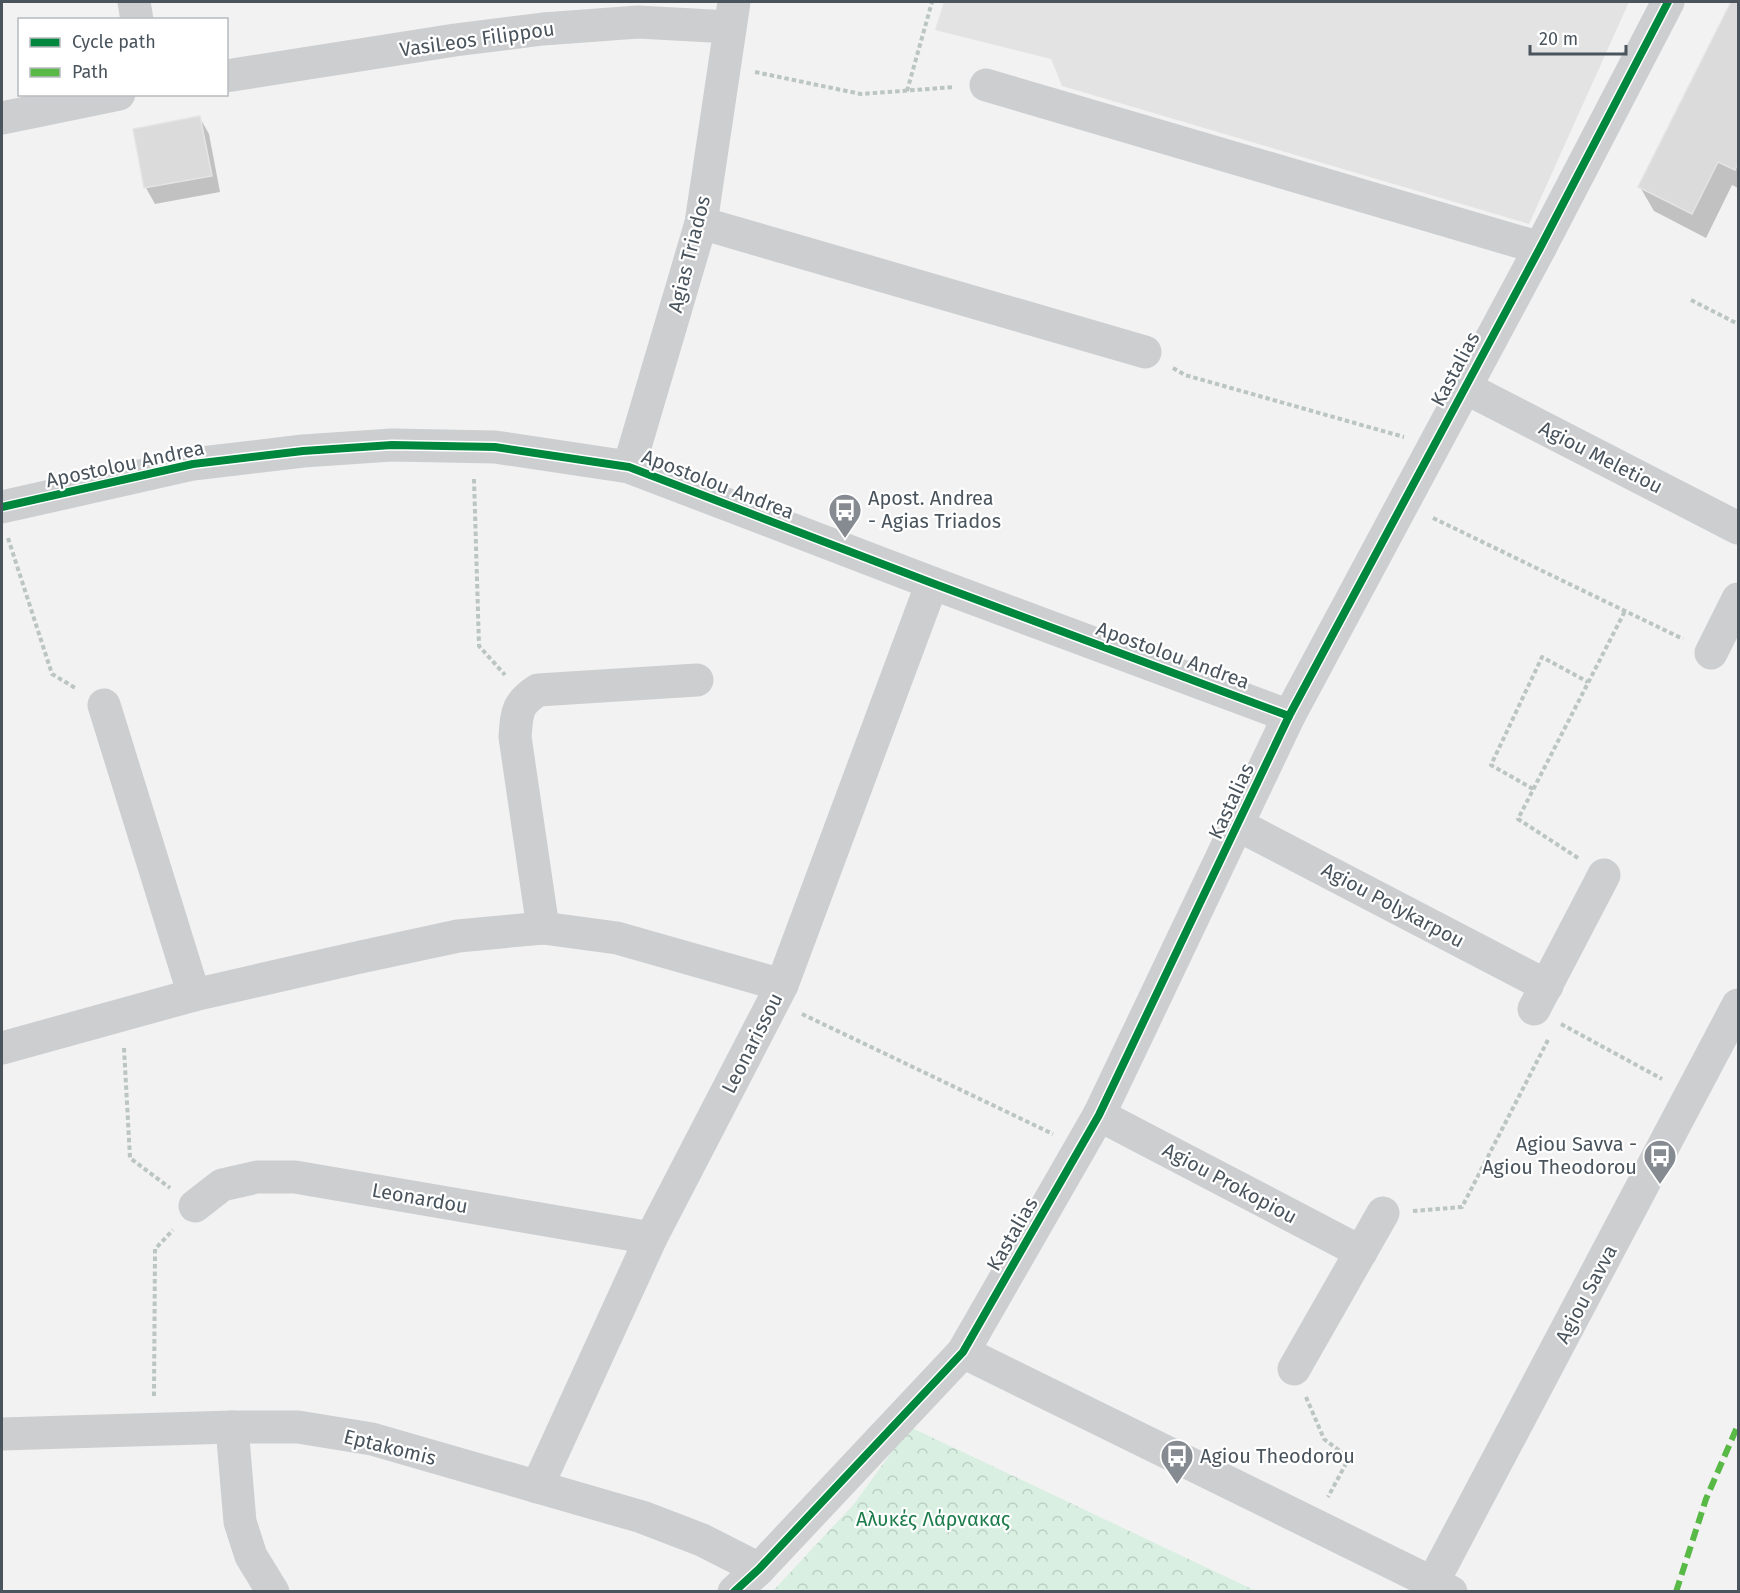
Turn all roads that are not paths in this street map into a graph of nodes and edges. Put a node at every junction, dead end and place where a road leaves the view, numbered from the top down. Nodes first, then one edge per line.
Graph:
1 (134, 2) edge
2 (1668, 2) edge
3 (732, 14) edge
4 (137, 18) edge
5 (228, 76) edge
6 (986, 85) road end
7 (109, 96) edge
8 (2, 118) edge
9 (701, 223) junction
10 (1540, 248) junction
11 (1146, 352) road end
12 (1464, 387) junction
13 (629, 467) junction
14 (3, 518) edge
15 (1738, 528) edge
16 (932, 583) junction
17 (1738, 599) edge
18 (1711, 652) road end
19 (697, 680) dead end
20 (104, 705) road end
21 (1289, 716) junction
22 (1238, 825) junction
23 (1604, 875) road end
24 (543, 928) junction
25 (778, 993) junction
26 (194, 995) junction
27 (1738, 1005) edge
28 (2, 1048) edge
29 (1099, 1114) junction
30 (195, 1206) road end
31 (1383, 1213) road end
32 (651, 1238) junction
33 (1361, 1252) junction
34 (963, 1352) junction
35 (1294, 1369) road end
36 (232, 1427) junction
37 (2, 1434) edge
38 (537, 1487) junction
39 (759, 1569) junction
40 (1442, 1587) edge
41 (273, 1592) edge
42 (734, 1592) edge

1 - 4 street
2 - 10 street, Kastalias
3 - 5 street, VasiLeos Filippou
3 - 9 street, Agias Triados
6 - 10 street
7 - 8 street
9 - 11 street
9 - 13 street, Agias Triados
10 - 12 street, Kastalias
12 - 15 street, Agiou Meletiou
12 - 21 street, Kastalias
13 - 14 street, Apostolou Andrea
13 - 16 street, Apostolou Andrea
16 - 21 street, Apostolou Andrea
16 - 25 street, Leonarissou
17 - 18 street
19 - 24 street
20 - 26 street
21 - 22 street, Kastalias
22 - 23 street, Agiou Polykarpou
22 - 29 street, Kastalias
24 - 25 street
24 - 26 street
25 - 32 street, Leonarissou
26 - 28 street
27 - 40 street, Agiou Savva
29 - 33 street, Agiou Prokopiou
29 - 34 street, Kastalias
30 - 32 street, Leonardou
31 - 33 street
32 - 38 street, Leonarissou
33 - 35 street
34 - 39 street, Kastalias
34 - 40 street
36 - 37 street, Eptakomis
36 - 38 street, Eptakomis
36 - 41 street
38 - 39 street, Eptakomis
39 - 42 street, Kastalias

